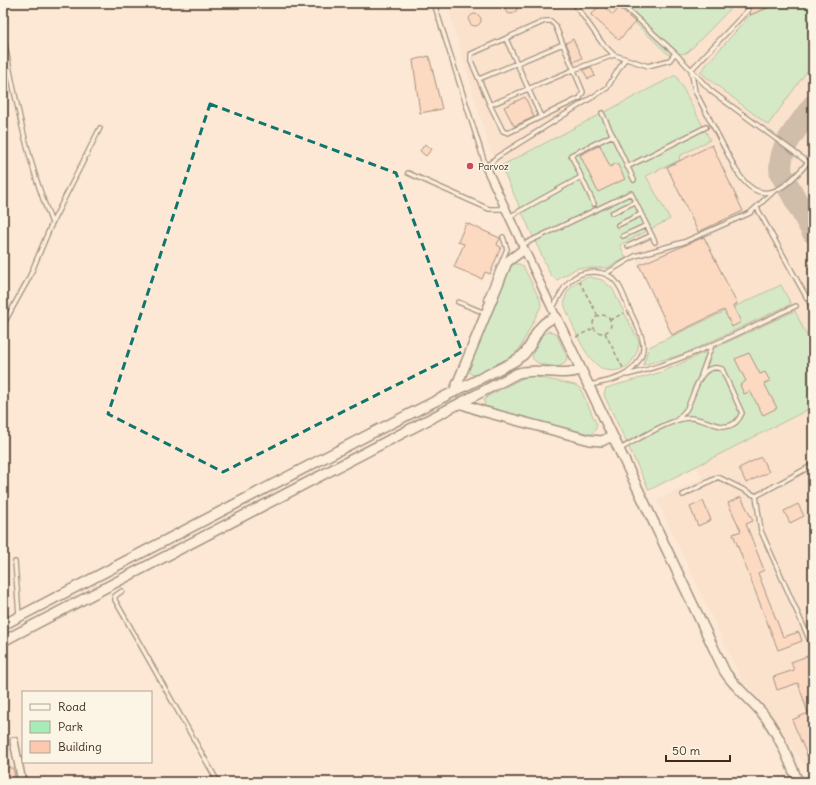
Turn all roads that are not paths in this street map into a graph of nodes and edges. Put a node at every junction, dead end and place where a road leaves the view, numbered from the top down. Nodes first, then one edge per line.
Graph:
1 (434, 3) edge
2 (574, 3) edge
3 (620, 3) edge
4 (748, 10) dead end
5 (506, 39) junction
6 (4, 40) dead end
7 (563, 44) junction
8 (675, 53) junction
9 (614, 55) junction
10 (625, 59) junction
11 (517, 63) junction
12 (573, 70) junction
13 (691, 70) junction
14 (479, 79) junction
15 (529, 89) junction
16 (490, 105) junction
17 (602, 113) dead end
18 (541, 117) junction
19 (706, 127) dead end
20 (100, 128) dead end
21 (613, 135) junction
22 (808, 162) junction
23 (627, 166) junction
24 (813, 166) edge
25 (486, 167) junction
26 (408, 173) dead end
27 (581, 177) junction
28 (634, 180) dead end
29 (773, 192) junction
30 (635, 202) junction
31 (594, 204) dead end
32 (757, 208) junction
33 (504, 209) junction
34 (612, 213) dead end
35 (641, 214) junction
36 (508, 217) junction
37 (52, 223) junction
38 (618, 225) dead end
39 (647, 225) junction
40 (652, 235) junction
41 (624, 236) dead end
42 (503, 237) dead end
43 (655, 242) dead end
44 (628, 246) dead end
45 (522, 248) junction
46 (604, 274) junction
47 (486, 299) dead end
48 (458, 302) dead end
49 (796, 306) dead end
50 (813, 308) edge
51 (486, 313) junction
52 (554, 313) junction
53 (3, 325) edge
54 (712, 345) junction
55 (581, 370) junction
56 (627, 375) junction
57 (701, 376) junction
58 (588, 386) junction
59 (454, 392) junction
60 (460, 403) junction
61 (677, 420) junction
62 (612, 436) junction
63 (619, 449) junction
64 (813, 465) edge
65 (683, 495) dead end
66 (756, 496) junction
67 (15, 562) dead end
68 (122, 591) dead end
69 (19, 616) junction
70 (3, 625) edge
71 (3, 641) edge
72 (810, 641) dead end
73 (14, 741) dead end
74 (22, 782) edge
75 (218, 782) edge
76 (798, 782) edge

1 - 25 lane
2 - 9 lane
3 - 8 lane
4 - 13 lane
5 - 7 lane
5 - 11 lane
5 - 14 lane
6 - 37 lane
7 - 11 lane
7 - 12 lane
8 - 10 lane
8 - 13 lane
9 - 10 lane
9 - 12 lane
10 - 25 lane
11 - 14 lane
11 - 15 lane
12 - 15 lane
12 - 18 lane
13 - 22 lane
13 - 29 lane
14 - 16 lane
15 - 16 lane
15 - 18 lane
16 - 18 lane
17 - 21 lane
19 - 23 lane
20 - 37 lane
21 - 23 lane
21 - 27 lane
22 - 24 lane
22 - 29 lane
23 - 28 lane
25 - 33 street
26 - 33 lane
27 - 31 lane
27 - 36 lane
29 - 32 lane
30 - 34 lane
30 - 35 lane
30 - 45 lane
32 - 46 lane
32 - 50 lane
33 - 36 street
35 - 38 lane
35 - 39 lane
36 - 45 street
37 - 53 lane
39 - 40 lane
39 - 41 lane
40 - 43 lane
40 - 44 lane
42 - 47 lane
45 - 51 street
45 - 52 street
46 - 52 lane
46 - 56 lane
48 - 51 lane
49 - 54 lane
51 - 59 street
52 - 55 street
52 - 59 street
54 - 56 lane
54 - 57 lane
55 - 58 street
55 - 60 street
56 - 58 lane
57 - 61 lane
57 - 61 lane
58 - 62 street
59 - 69 street
60 - 62 street
60 - 71 street
61 - 63 lane
62 - 63 street
63 - 76 street
64 - 66 lane
65 - 66 lane
66 - 72 lane
67 - 69 lane
68 - 75 lane
69 - 70 street
73 - 74 street

